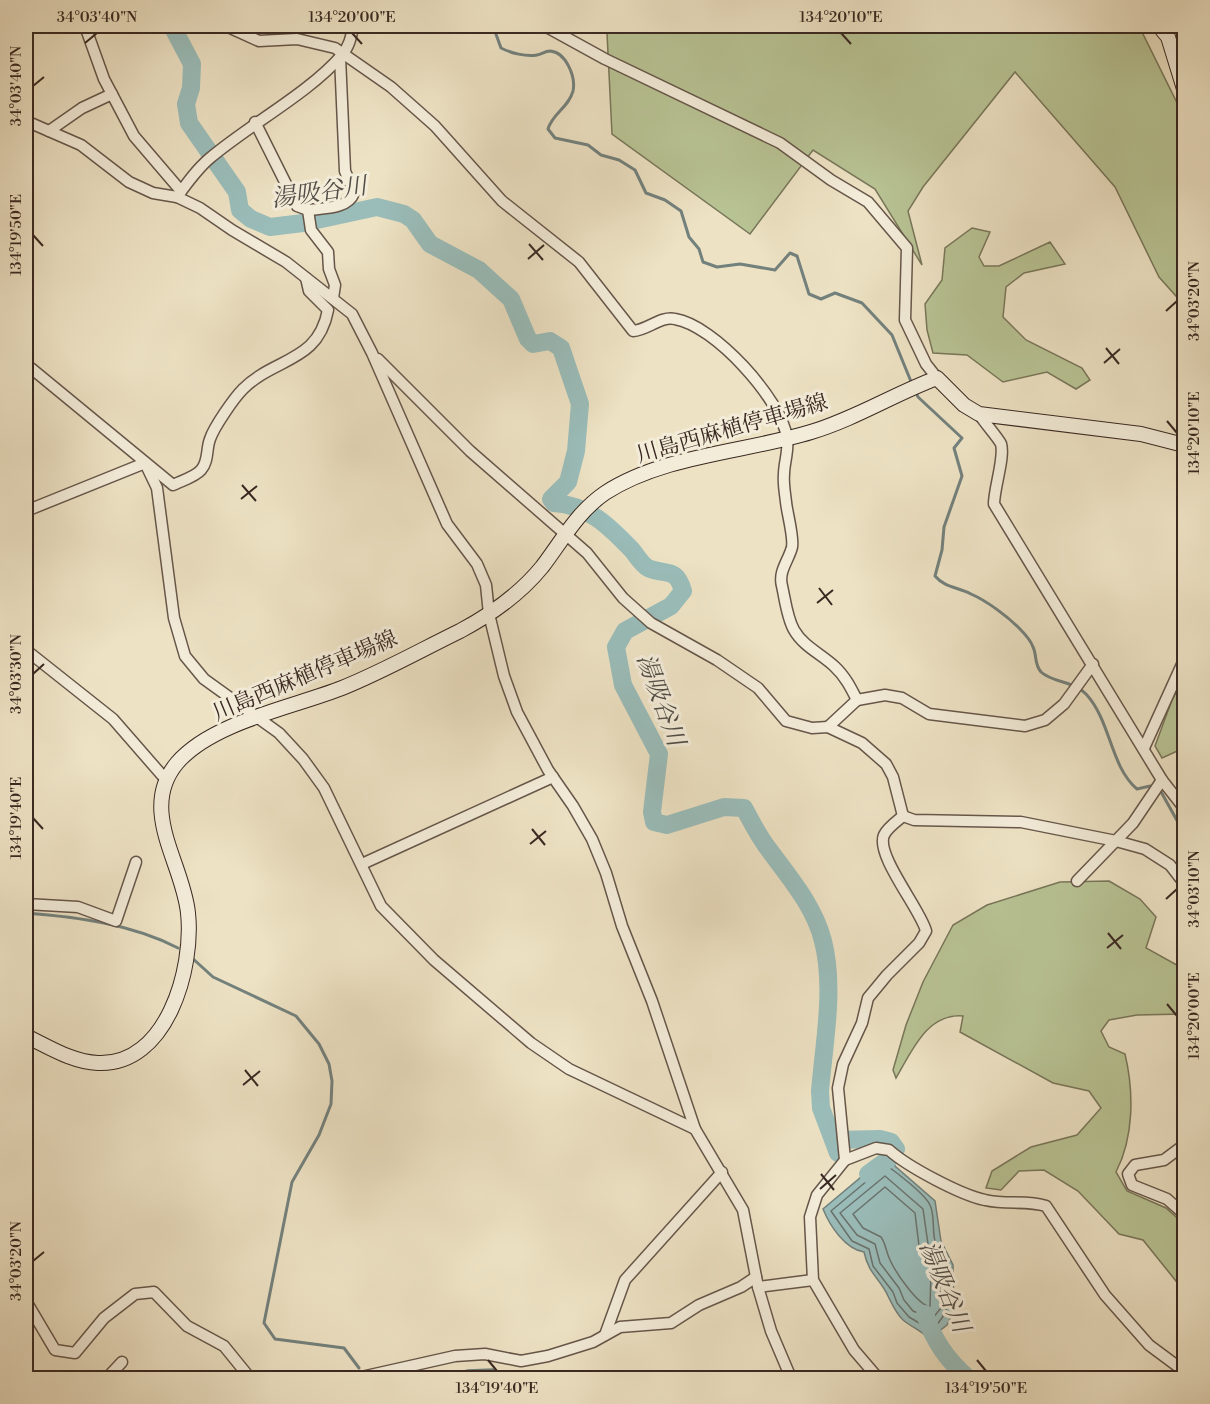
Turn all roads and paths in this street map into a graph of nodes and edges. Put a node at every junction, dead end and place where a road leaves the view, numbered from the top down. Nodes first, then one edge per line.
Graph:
1 (85, 26) edge
2 (226, 26) edge
3 (352, 26) edge
4 (545, 26) edge
5 (1159, 26) edge
6 (341, 56) junction
7 (1185, 89) edge
8 (112, 94) junction
9 (26, 121) edge
10 (255, 122) junction
11 (49, 131) junction
12 (179, 194) junction
13 (309, 213) junction
14 (306, 278) junction
15 (333, 298) junction
16 (372, 353) junction
17 (26, 364) edge
18 (937, 378) junction
19 (979, 414) junction
20 (787, 439) junction
21 (1185, 445) edge
22 (145, 463) junction
23 (26, 511) edge
24 (564, 533) junction
25 (489, 614) junction
26 (26, 650) edge
27 (1185, 660) edge
28 (1093, 664) junction
29 (857, 700) junction
30 (257, 717) junction
31 (828, 727) junction
32 (1144, 748) junction
33 (553, 777) junction
34 (1162, 780) junction
35 (167, 781) junction
36 (1185, 808) edge
37 (903, 816) junction
38 (1116, 841) junction
39 (136, 862) dead end
40 (362, 864) junction
41 (1077, 882) dead end
42 (1185, 883) edge
43 (26, 904) edge
44 (26, 1036) edge
45 (695, 1130) junction
46 (1185, 1145) edge
47 (845, 1160) junction
48 (722, 1172) junction
49 (1185, 1214) edge
50 (813, 1280) junction
51 (757, 1282) junction
52 (26, 1301) edge
53 (605, 1335) junction
54 (122, 1362) dead end
55 (1185, 1371) edge
56 (106, 1378) edge
57 (250, 1378) edge
58 (357, 1378) edge
59 (791, 1378) edge
60 (878, 1378) edge

1 - 8 street
2 - 6 street
3 - 6 street
4 - 18 street
5 - 7 main road
6 - 10 street
6 - 13 street
6 - 20 street
8 - 11 street
8 - 12 street
9 - 11 street
10 - 12 street
10 - 13 street
11 - 12 street
12 - 14 street
13 - 15 street
14 - 15 street
14 - 22 street
15 - 16 street
16 - 24 street
16 - 25 street
17 - 22 street
18 - 19 main road
18 - 20 main road, 川島西麻植停車場線
19 - 21 main road
19 - 28 street
20 - 24 main road, 川島西麻植停車場線
20 - 29 street
22 - 23 street
22 - 30 street
24 - 25 main road, 川島西麻植停車場線
24 - 31 street
25 - 30 main road, 川島西麻植停車場線
25 - 33 street
26 - 35 street
27 - 32 street
28 - 29 street
28 - 32 street
29 - 31 street
30 - 35 main road, 川島西麻植停車場線
30 - 40 street
31 - 37 street
32 - 34 street
33 - 40 street
33 - 45 street
34 - 36 street
34 - 38 street
35 - 44 main road, 川島西麻植停車場線
37 - 38 street
37 - 47 street
38 - 41 street
38 - 42 street
39 - 43 street
40 - 45 street
45 - 48 street
46 - 49 street
47 - 50 street
47 - 55 street
48 - 51 street
48 - 53 street
50 - 51 street
50 - 60 street
51 - 53 street
51 - 59 street
52 - 57 street
53 - 58 street
54 - 56 street

